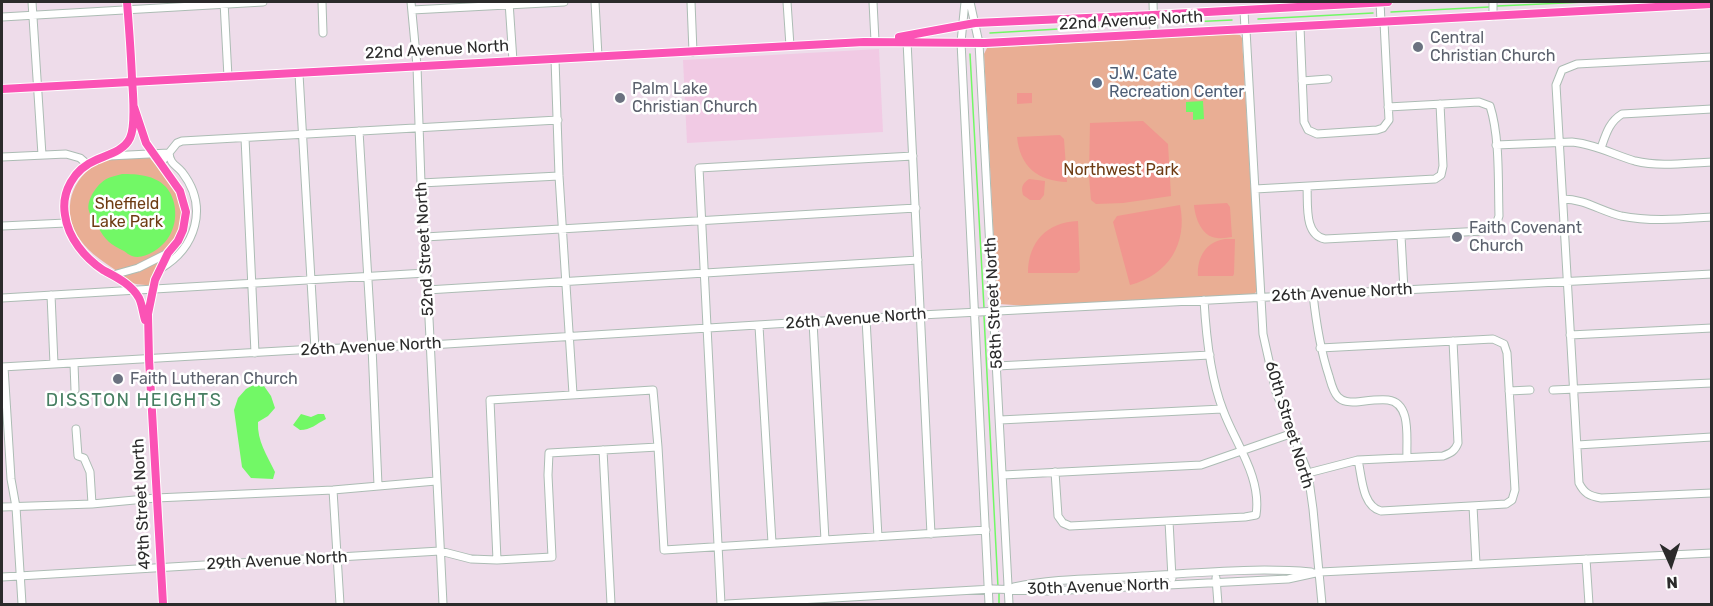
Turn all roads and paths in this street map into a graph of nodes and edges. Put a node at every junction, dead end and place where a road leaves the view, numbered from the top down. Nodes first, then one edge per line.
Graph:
1 (32, 2) edge
2 (263, 2) edge
3 (322, 2) edge
4 (411, 2) edge
5 (564, 2) edge
6 (595, 2) edge
7 (691, 2) edge
8 (787, 2) edge
9 (873, 2) edge
10 (965, 2) edge
11 (970, 2) edge
12 (1153, 2) edge
13 (1376, 2) edge
14 (1387, 2) edge
15 (1493, 2) edge
16 (224, 3) edge
17 (509, 3) edge
18 (1712, 4) edge
19 (128, 5) edge
20 (412, 10) junction
21 (1244, 10) junction
22 (32, 15) junction
23 (1153, 15) junction
24 (2, 16) edge
25 (1493, 16) junction
26 (1382, 22) junction
27 (975, 23) junction
28 (964, 26) junction
29 (1300, 27) junction
30 (1246, 30) junction
31 (323, 33) dead end
32 (1154, 34) junction
33 (875, 41) junction
34 (907, 41) junction
35 (961, 42) junction
36 (979, 43) junction
37 (790, 46) junction
38 (693, 51) junction
39 (598, 56) junction
40 (1712, 57) edge
41 (555, 59) junction
42 (513, 61) junction
43 (417, 66) junction
44 (299, 74) junction
45 (228, 77) junction
46 (1329, 79) dead end
47 (1302, 81) junction
48 (132, 82) junction
49 (36, 88) junction
50 (2, 89) edge
51 (1440, 104) junction
52 (134, 107) junction
53 (1388, 107) junction
54 (1712, 109) edge
55 (558, 120) junction
56 (418, 127) junction
57 (359, 131) junction
58 (302, 135) junction
59 (245, 138) junction
60 (1559, 142) junction
61 (1496, 145) junction
62 (1601, 148) junction
63 (169, 153) junction
64 (153, 154) junction
65 (42, 155) junction
66 (106, 156) junction
67 (913, 156) junction
68 (2, 157) edge
69 (1712, 162) edge
70 (87, 164) junction
71 (160, 164) junction
72 (559, 176) junction
73 (421, 183) junction
74 (1307, 187) junction
75 (1255, 189) junction
76 (1563, 199) junction
77 (915, 208) junction
78 (1712, 217) edge
79 (702, 220) junction
80 (66, 223) junction
81 (2, 226) edge
82 (562, 229) junction
83 (1401, 236) junction
84 (425, 237) junction
85 (168, 253) junction
86 (918, 260) junction
87 (160, 270) junction
88 (426, 273) junction
89 (705, 273) junction
90 (1712, 274) edge
91 (113, 275) junction
92 (368, 277) junction
93 (310, 280) junction
94 (1567, 281) junction
95 (566, 282) junction
96 (252, 284) junction
97 (153, 289) junction
98 (132, 290) junction
99 (427, 290) junction
100 (1404, 290) junction
101 (1313, 294) junction
102 (51, 295) junction
103 (1260, 297) junction
104 (2, 298) edge
105 (1204, 300) junction
106 (993, 311) junction
107 (976, 312) junction
108 (921, 315) junction
109 (866, 319) junction
110 (813, 322) junction
111 (759, 326) junction
112 (707, 327) junction
113 (1712, 328) edge
114 (147, 329) junction
115 (1570, 335) junction
116 (569, 336) junction
117 (1453, 341) junction
118 (430, 345) junction
119 (372, 347) junction
120 (1320, 348) junction
121 (315, 349) junction
122 (255, 353) junction
123 (1210, 355) junction
124 (149, 359) junction
125 (54, 364) junction
126 (74, 364) junction
127 (997, 366) junction
128 (3, 367) edge
129 (1712, 383) edge
130 (1574, 389) junction
131 (75, 390) dead end
132 (1530, 390) dead end
133 (1553, 390) dead end
134 (1509, 391) junction
135 (573, 394) junction
136 (1222, 409) junction
137 (1000, 420) junction
138 (76, 429) dead end
139 (1293, 433) junction
140 (5, 437) edge
141 (1712, 437) edge
142 (1577, 445) junction
143 (658, 447) junction
144 (603, 450) junction
145 (1242, 451) junction
146 (1407, 457) junction
147 (1358, 460) junction
148 (1055, 472) junction
149 (1308, 473) junction
150 (1003, 475) junction
151 (436, 481) junction
152 (378, 485) junction
153 (333, 490) junction
154 (1712, 493) edge
155 (156, 498) junction
156 (92, 504) junction
157 (1473, 506) junction
158 (2, 507) edge
159 (16, 507) junction
160 (1169, 521) junction
161 (986, 530) junction
162 (932, 534) junction
163 (878, 537) junction
164 (825, 540) junction
165 (772, 543) junction
166 (718, 546) junction
167 (440, 551) junction
168 (1712, 553) edge
169 (337, 558) junction
170 (496, 560) junction
171 (1586, 560) junction
172 (1476, 564) junction
173 (160, 568) junction
174 (1320, 572) junction
175 (1216, 573) junction
176 (1172, 574) junction
177 (20, 576) junction
178 (2, 577) edge
179 (1216, 582) junction
180 (1172, 585) junction
181 (1006, 588) junction
182 (990, 589) junction
183 (827, 601) edge
184 (22, 604) edge
185 (163, 604) edge
186 (339, 604) edge
187 (443, 604) edge
188 (611, 604) edge
189 (722, 604) edge
190 (728, 604) edge
191 (989, 604) edge
192 (1009, 604) edge
193 (1218, 604) edge
194 (1322, 604) edge
195 (1589, 604) edge

1 - 22 street
2 - 16 street
3 - 31 street
4 - 20 street, 52nd Street North
5 - 17 street
6 - 39 street
7 - 38 street
8 - 37 street
9 - 33 street
10 - 28 street, 58th Street North
11 - 27 street, 58th Street North
12 - 23 street
13 - 14 main road, 22nd Avenue North
13 - 21 main road, 22nd Avenue North
13 - 26 street
15 - 25 street
16 - 19 street
16 - 45 street
17 - 20 street
17 - 42 street
18 - 25 main road, 22nd Avenue North
19 - 22 street
19 - 48 main road
20 - 43 street, 52nd Street North
21 - 23 main road, 22nd Avenue North
21 - 30 street, 60th Street North
22 - 24 street
22 - 49 street
23 - 27 main road, 22nd Avenue North
23 - 32 street
25 - 26 main road, 22nd Avenue North
26 - 29 main road, 22nd Avenue North
26 - 53 street
27 - 28 main road, 22nd Avenue North
27 - 36 street, 58th Street North
28 - 33 main road, 22nd Avenue North
28 - 35 street, 58th Street North
29 - 30 main road, 22nd Avenue North
29 - 47 street
30 - 32 main road, 22nd Avenue North
30 - 75 street, 60th Street North
32 - 36 main road, 22nd Avenue North
33 - 34 main road, 22nd Avenue North
33 - 37 main road, 22nd Avenue North
34 - 35 main road, 22nd Avenue North
34 - 67 street
35 - 36 main road, 22nd Avenue North
35 - 107 street, 58th Street North
36 - 106 street, 58th Street North
37 - 38 main road, 22nd Avenue North
38 - 39 main road, 22nd Avenue North
39 - 41 main road, 22nd Avenue North
40 - 60 street
41 - 42 main road, 22nd Avenue North
41 - 55 street
42 - 43 main road, 22nd Avenue North
43 - 44 main road, 22nd Avenue North
43 - 56 street, 52nd Street North
44 - 45 main road, 22nd Avenue North
44 - 58 street
45 - 48 main road, 22nd Avenue North
46 - 47 street
47 - 53 street
48 - 49 main road, 22nd Avenue North
48 - 52 main road
49 - 50 main road, 22nd Avenue North
49 - 65 street
51 - 53 street
51 - 61 street
51 - 74 street
52 - 64 main road
52 - 66 main road
54 - 62 street
55 - 56 street
55 - 72 street
56 - 57 street
56 - 73 street, 52nd Street North
57 - 58 street
57 - 92 street
58 - 59 street
58 - 93 street
59 - 63 street
59 - 96 street
60 - 61 street
60 - 62 street
60 - 76 street
61 - 83 street
62 - 69 street
63 - 64 street
63 - 71 street
63 - 87 street
64 - 66 street
64 - 71 main road
65 - 68 street
65 - 70 street
66 - 70 main road
67 - 77 street
67 - 79 street
70 - 80 main road
71 - 85 main road
72 - 73 street
72 - 82 street
73 - 84 street, 52nd Street North
74 - 75 street
74 - 83 street
75 - 103 street, 60th Street North
76 - 78 street
76 - 94 street
77 - 79 street
77 - 86 street
79 - 82 street
79 - 89 street
80 - 81 street
80 - 91 main road, 49th Street North
82 - 84 street
82 - 95 street
83 - 100 street
84 - 88 street, 52nd Street North
85 - 87 main road, 49th Street North
85 - 91 street
86 - 89 street
86 - 108 street
87 - 97 main road, 49th Street North
88 - 92 street
88 - 99 street, 52nd Street North
89 - 95 street
89 - 112 street
90 - 94 street, 26th Avenue North
91 - 98 main road, 49th Street North
92 - 93 street
92 - 119 street
93 - 96 street
93 - 121 street
94 - 100 street, 26th Avenue North
94 - 115 street
95 - 99 street
95 - 116 street
96 - 97 street
96 - 122 street
97 - 98 street
97 - 114 main road, 49th Street North
98 - 102 street
98 - 114 main road, 49th Street North
99 - 118 street, 52nd Street North
100 - 101 street, 26th Avenue North
101 - 103 street, 26th Avenue North
101 - 120 street
102 - 104 street
102 - 125 street
103 - 105 street, 26th Avenue North
103 - 139 street, 60th Street North
105 - 106 street, 26th Avenue North
105 - 123 street
106 - 107 street, 26th Avenue North
106 - 127 street, 58th Street North
107 - 108 street, 26th Avenue North
107 - 161 street, 58th Street North
108 - 109 street, 26th Avenue North
108 - 162 street
109 - 110 street, 26th Avenue North
109 - 163 street
110 - 111 street, 26th Avenue North
110 - 164 street
111 - 112 street, 26th Avenue North
111 - 165 street
112 - 116 street, 26th Avenue North
112 - 166 street
113 - 115 street
114 - 124 main road, 49th Street North
115 - 130 street
116 - 118 street, 26th Avenue North
116 - 135 street
117 - 120 street
117 - 134 street
117 - 146 street
118 - 119 street, 26th Avenue North
118 - 151 street, 52nd Street North
119 - 121 street, 26th Avenue North
119 - 152 street
120 - 146 street
121 - 122 street, 26th Avenue North
122 - 124 street, 26th Avenue North
123 - 127 street
123 - 136 street
124 - 126 street, 26th Avenue North
124 - 155 main road, 49th Street North
125 - 126 street, 26th Avenue North
125 - 128 street, 26th Avenue North
126 - 131 street
127 - 137 street, 58th Street North
128 - 140 street
129 - 130 street
130 - 133 street
130 - 142 street
132 - 134 street
134 - 157 street
135 - 143 street
135 - 170 street
136 - 137 street
136 - 145 street
137 - 150 street, 58th Street North
138 - 156 street
139 - 145 street
139 - 149 street, 60th Street North
140 - 159 street
141 - 142 street
142 - 154 street
143 - 144 street
143 - 166 street
144 - 170 street, 29th Avenue North
144 - 188 street
145 - 148 street
145 - 160 street
146 - 147 street
147 - 149 street
147 - 157 street
148 - 150 street
148 - 160 street
149 - 174 street, 60th Street North
150 - 181 street, 58th Street North
151 - 152 street
151 - 167 street, 52nd Street North
152 - 153 street
153 - 155 street
153 - 169 street
155 - 156 street
155 - 173 main road, 49th Street North
156 - 159 street
157 - 172 street
158 - 159 street
159 - 177 street
160 - 176 street
161 - 162 street
161 - 182 street, 58th Street North
162 - 163 street
163 - 164 street
164 - 165 street
165 - 166 street
166 - 189 street
167 - 169 street, 29th Avenue North
167 - 170 street, 29th Avenue North
167 - 187 street, 52nd Street North
168 - 171 street, 30th Avenue North
169 - 173 street, 29th Avenue North
169 - 186 street
171 - 172 street, 30th Avenue North
171 - 195 street
172 - 174 street, 30th Avenue North
173 - 177 street, 29th Avenue North
173 - 185 main road, 49th Street North
174 - 175 street, 30th Avenue North
174 - 179 street, 30th Avenue North
174 - 194 street, 60th Street North
175 - 176 street, 30th Avenue North
175 - 179 street
176 - 180 street
176 - 181 street, 30th Avenue North
177 - 178 street, 29th Avenue North
177 - 184 street
179 - 180 street, 30th Avenue North
179 - 193 street
180 - 181 street, 30th Avenue North
181 - 182 street
181 - 192 street, 58th Street North
182 - 183 street
182 - 191 street, 58th Street North
183 - 190 street

